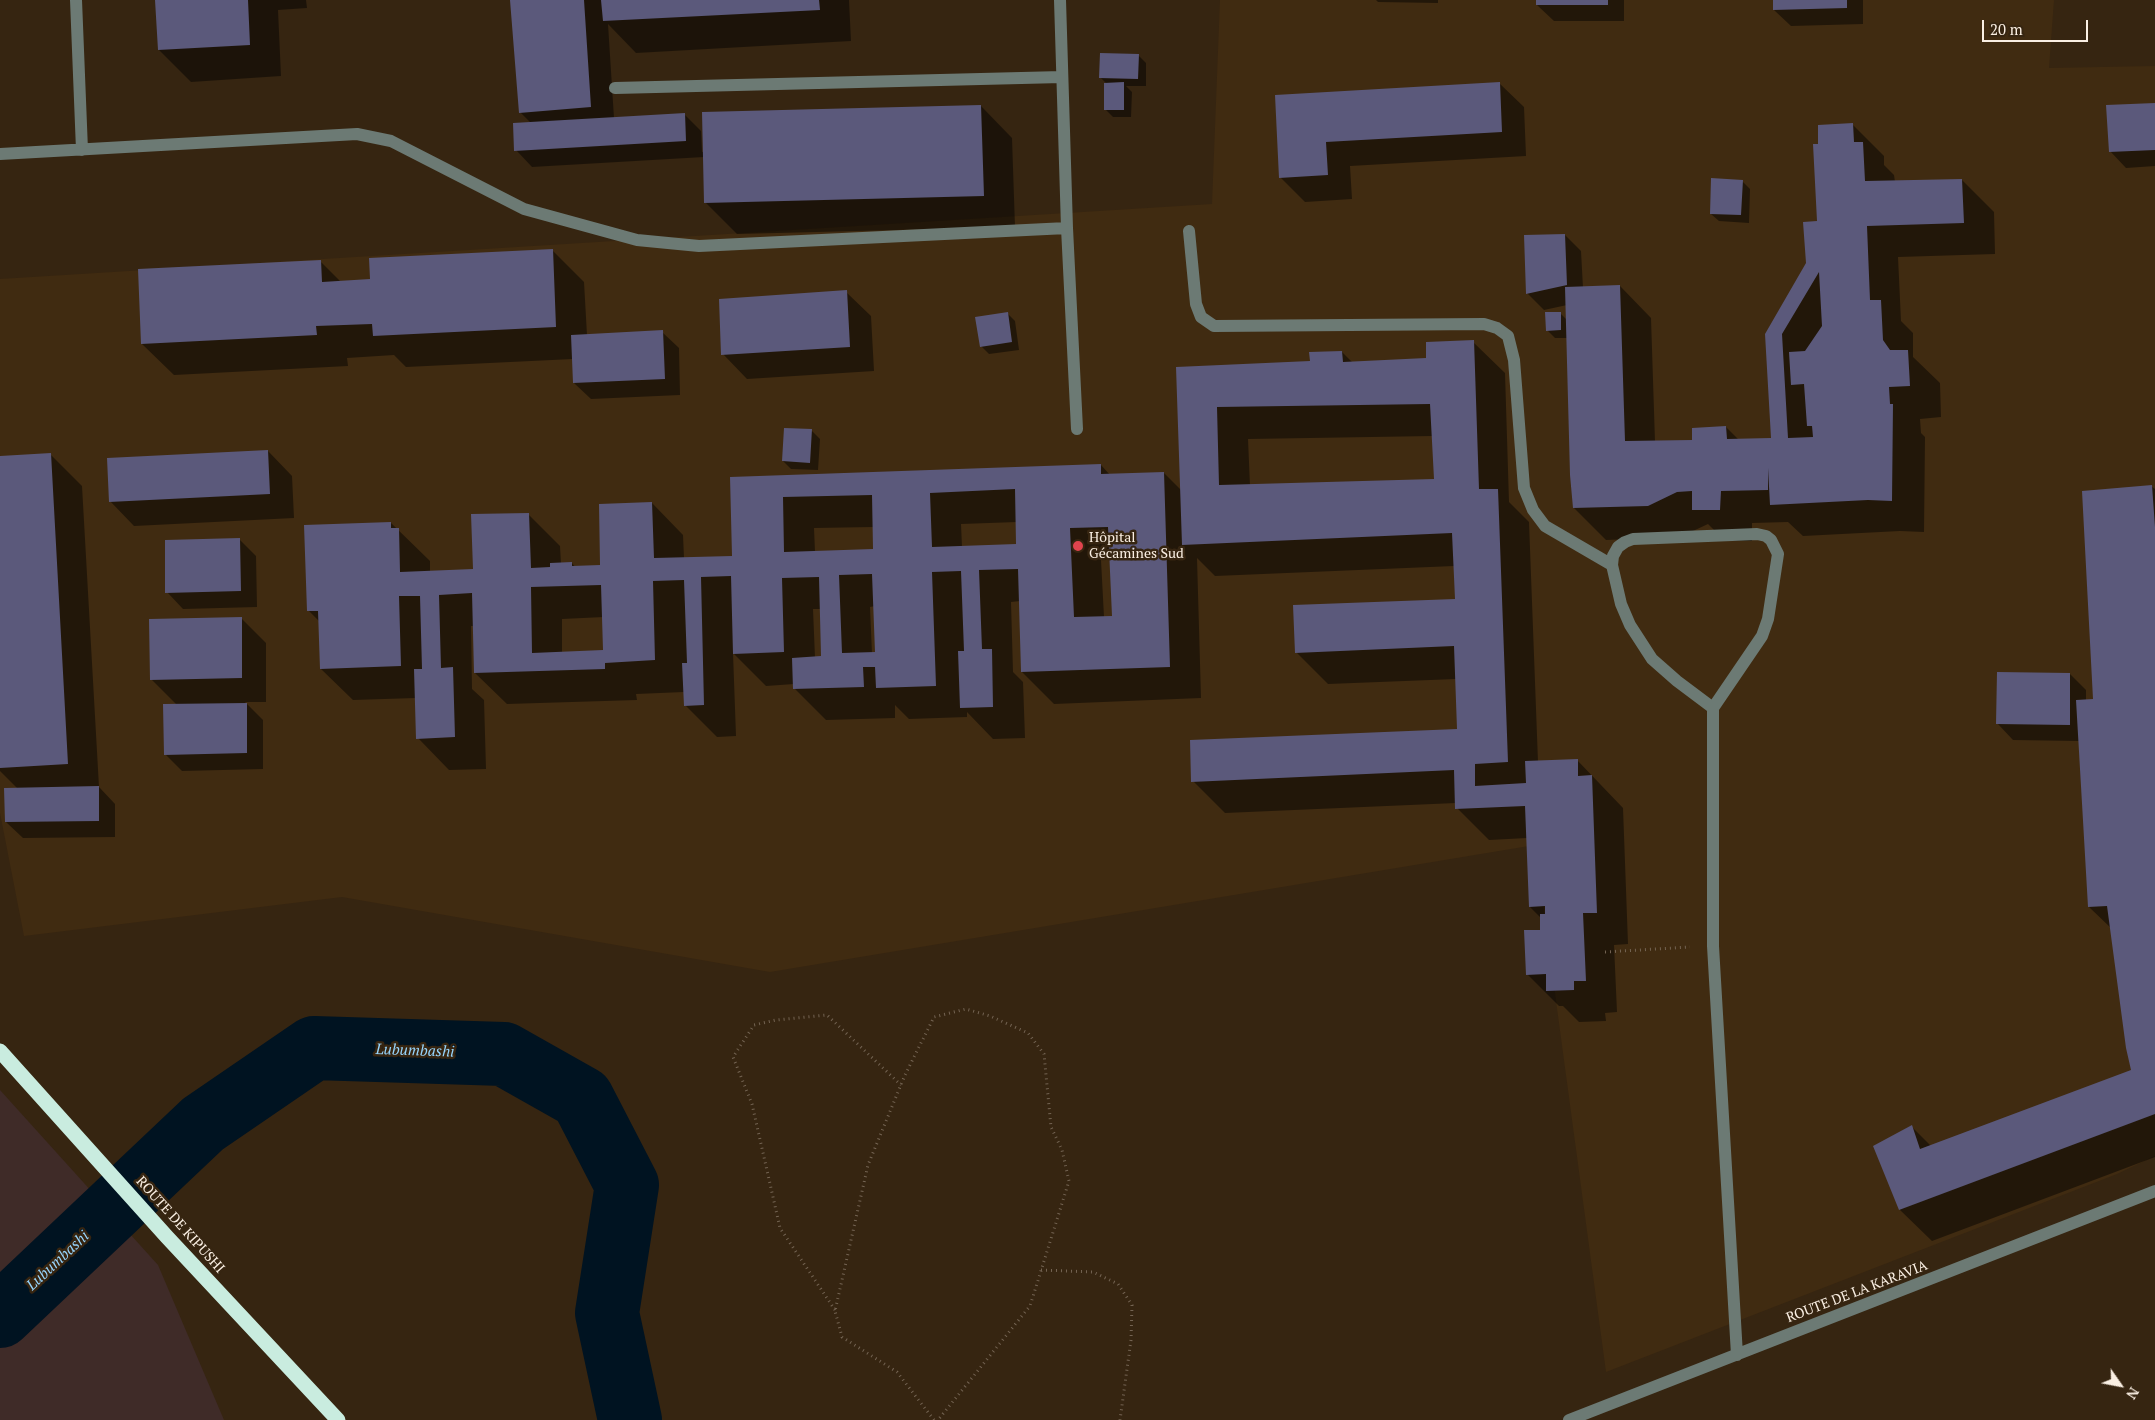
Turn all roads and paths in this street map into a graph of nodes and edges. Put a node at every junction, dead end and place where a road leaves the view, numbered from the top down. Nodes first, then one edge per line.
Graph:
1 (76, 0) edge
2 (1060, 0) edge
3 (1062, 77) junction
4 (615, 88) dead end
5 (82, 150) junction
6 (0, 154) edge
7 (1067, 228) junction
8 (1189, 231) dead end
9 (1077, 429) dead end
10 (1612, 565) junction
11 (1713, 708) junction
12 (1713, 946) junction
13 (1605, 952) dead end
14 (0, 1051) edge
15 (901, 1085) junction
16 (2155, 1191) edge
17 (1041, 1270) junction
18 (835, 1311) junction
19 (1737, 1355) junction
20 (338, 1420) edge
21 (934, 1420) edge
22 (938, 1420) edge
23 (1120, 1420) edge
24 (1569, 1420) edge

1 - 5 street
2 - 3 street
3 - 4 street
3 - 7 street
5 - 6 street
5 - 7 street
7 - 9 street
8 - 10 street
10 - 11 street
10 - 11 street
11 - 12 street
12 - 13 path
12 - 19 street
14 - 20 highway, ROUTE DE KIPUSHI
15 - 17 path
15 - 18 path
15 - 18 path
16 - 19 street, ROUTE DE LA KARAVIA
17 - 22 path
17 - 23 path
18 - 21 path
19 - 24 street, ROUTE DE LA KARAVIA

